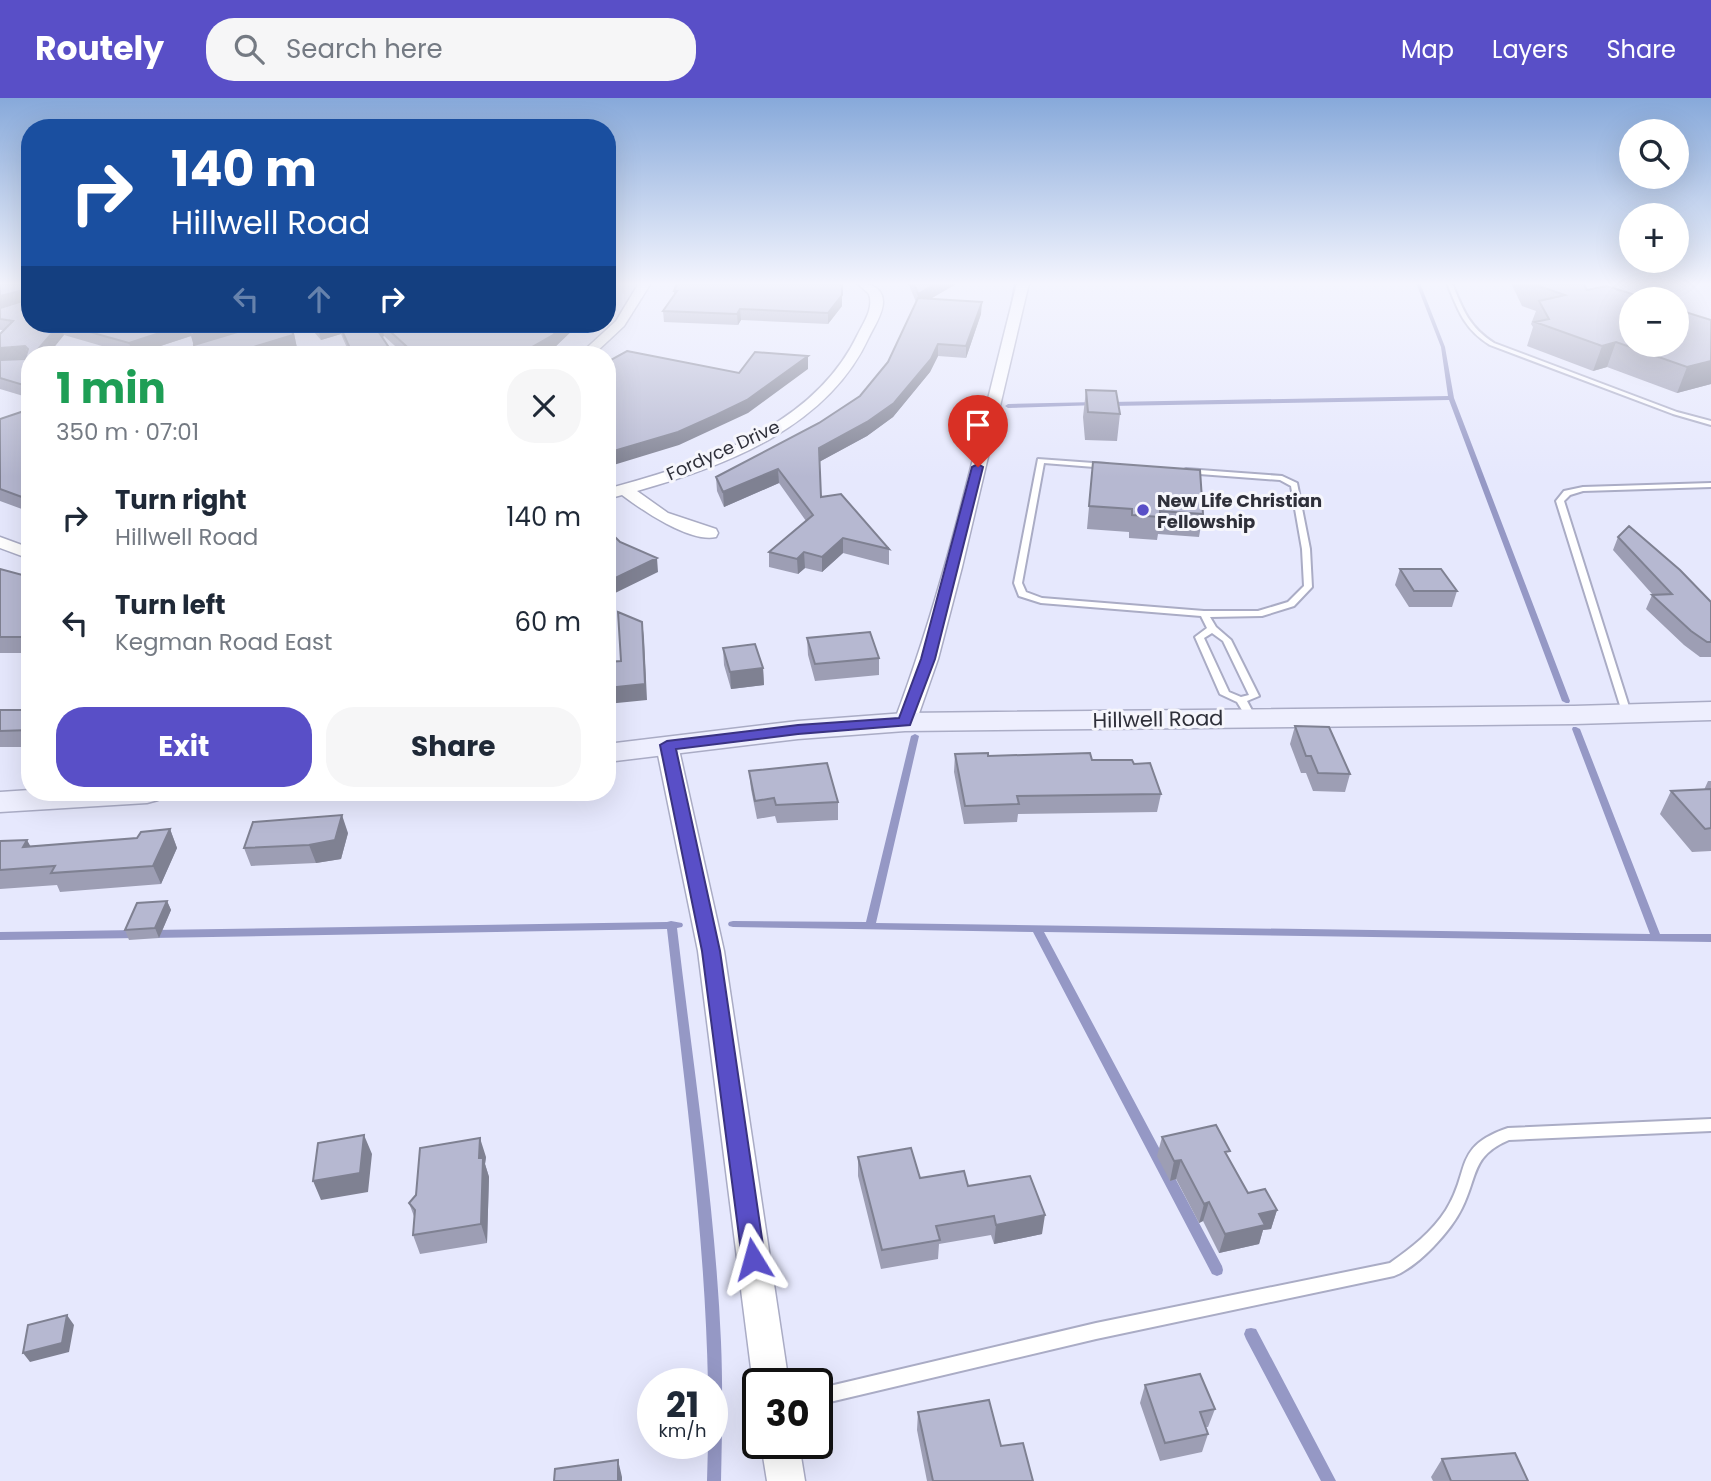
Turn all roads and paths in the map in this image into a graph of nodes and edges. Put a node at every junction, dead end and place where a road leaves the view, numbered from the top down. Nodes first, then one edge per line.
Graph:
1 (856, 348) edge
2 (1007, 348) edge
3 (1501, 348) edge
4 (1711, 423) edge
5 (1121, 467) edge
6 (1175, 470) edge
7 (1711, 485) edge
8 (616, 491) edge
9 (710, 533) dead end
10 (0, 542) edge
11 (21, 550) edge
12 (1203, 614) junction
13 (1212, 629) junction
14 (1246, 709) junction
15 (1711, 711) edge
16 (1626, 713) junction
17 (905, 722) junction
18 (667, 745) junction
19 (616, 752) edge
20 (21, 801) edge
21 (0, 802) edge
22 (1711, 1125) edge
23 (769, 1368) edge
24 (833, 1393) edge
25 (782, 1459) edge
26 (786, 1481) edge

1 - 8 street, Fordyce Drive
2 - 17 street
3 - 4 lane
5 - 12 lane
6 - 12 lane
7 - 16 lane
8 - 9 street
10 - 11 street
12 - 13 lane
13 - 14 lane
13 - 14 lane
14 - 16 street, Hillwell Road
14 - 17 street, Hillwell Road
15 - 16 street, Hillwell Road
17 - 18 street, Hillwell Road
18 - 19 street, Hillwell Road
18 - 23 street
20 - 21 street
22 - 24 lane
25 - 26 street

